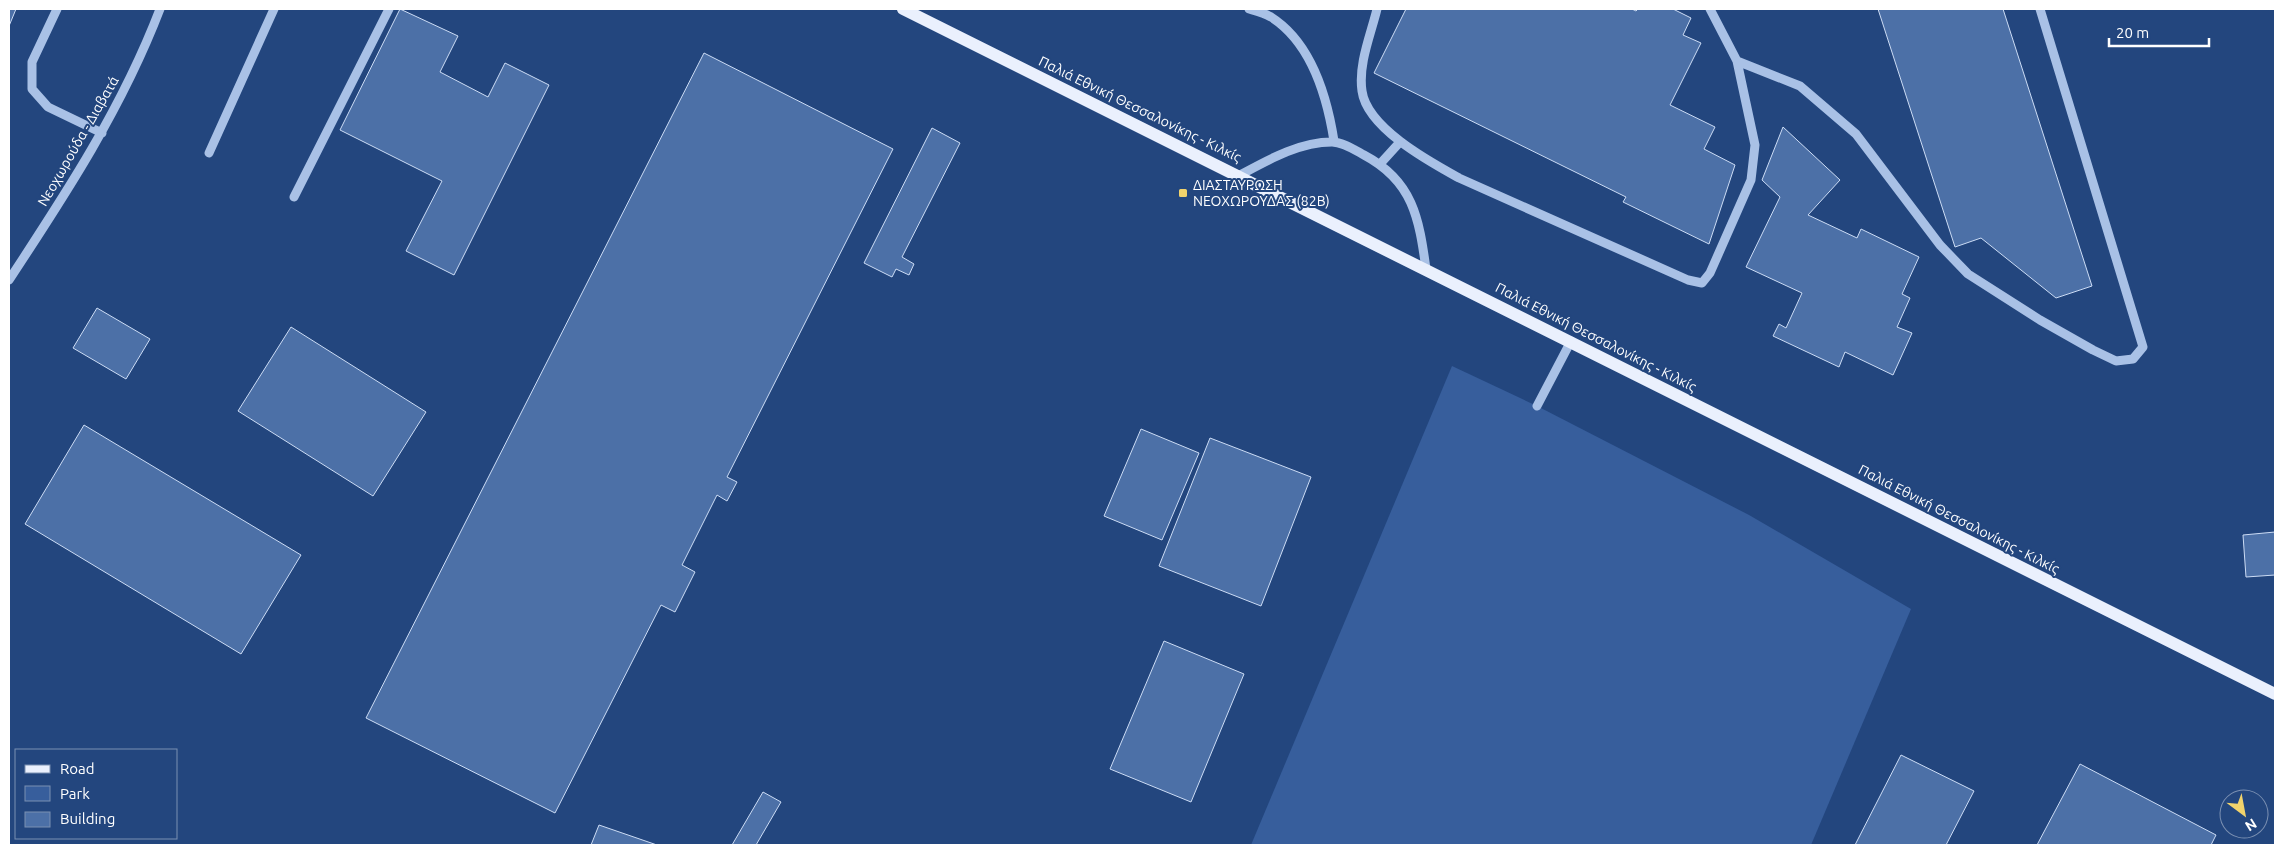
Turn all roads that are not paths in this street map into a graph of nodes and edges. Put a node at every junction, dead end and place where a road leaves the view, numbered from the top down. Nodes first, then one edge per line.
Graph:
1 (57, 9) edge
2 (160, 9) edge
3 (274, 9) edge
4 (389, 9) edge
5 (903, 9) edge
6 (1249, 9) edge
7 (1377, 9) edge
8 (1710, 9) edge
9 (2040, 9) edge
10 (1737, 60) junction
11 (102, 132) junction
12 (1334, 141) junction
13 (1400, 142) junction
14 (209, 153) dead end
15 (1380, 164) junction
16 (1240, 175) junction
17 (294, 197) dead end
18 (1426, 269) junction
19 (9, 280) edge
20 (1571, 341) junction
21 (1537, 406) dead end
22 (2275, 694) edge

1 - 11 street
2 - 11 street, Νεοχωρούδα - Διαβατά
3 - 14 street
4 - 17 street
5 - 16 main road, Παλιά Εθνική Θεσσαλονίκης - Κιλκίς
6 - 12 street
7 - 13 street
8 - 10 street
9 - 10 street
10 - 13 street
11 - 19 street, Νεοχωρούδα - Διαβατά
12 - 15 street
12 - 16 street
13 - 15 street
15 - 18 street
16 - 18 main road, Παλιά Εθνική Θεσσαλονίκης - Κιλκίς
18 - 20 main road, Παλιά Εθνική Θεσσαλονίκης - Κιλκίς
20 - 21 street
20 - 22 main road, Παλιά Εθνική Θεσσαλονίκης - Κιλκίς

